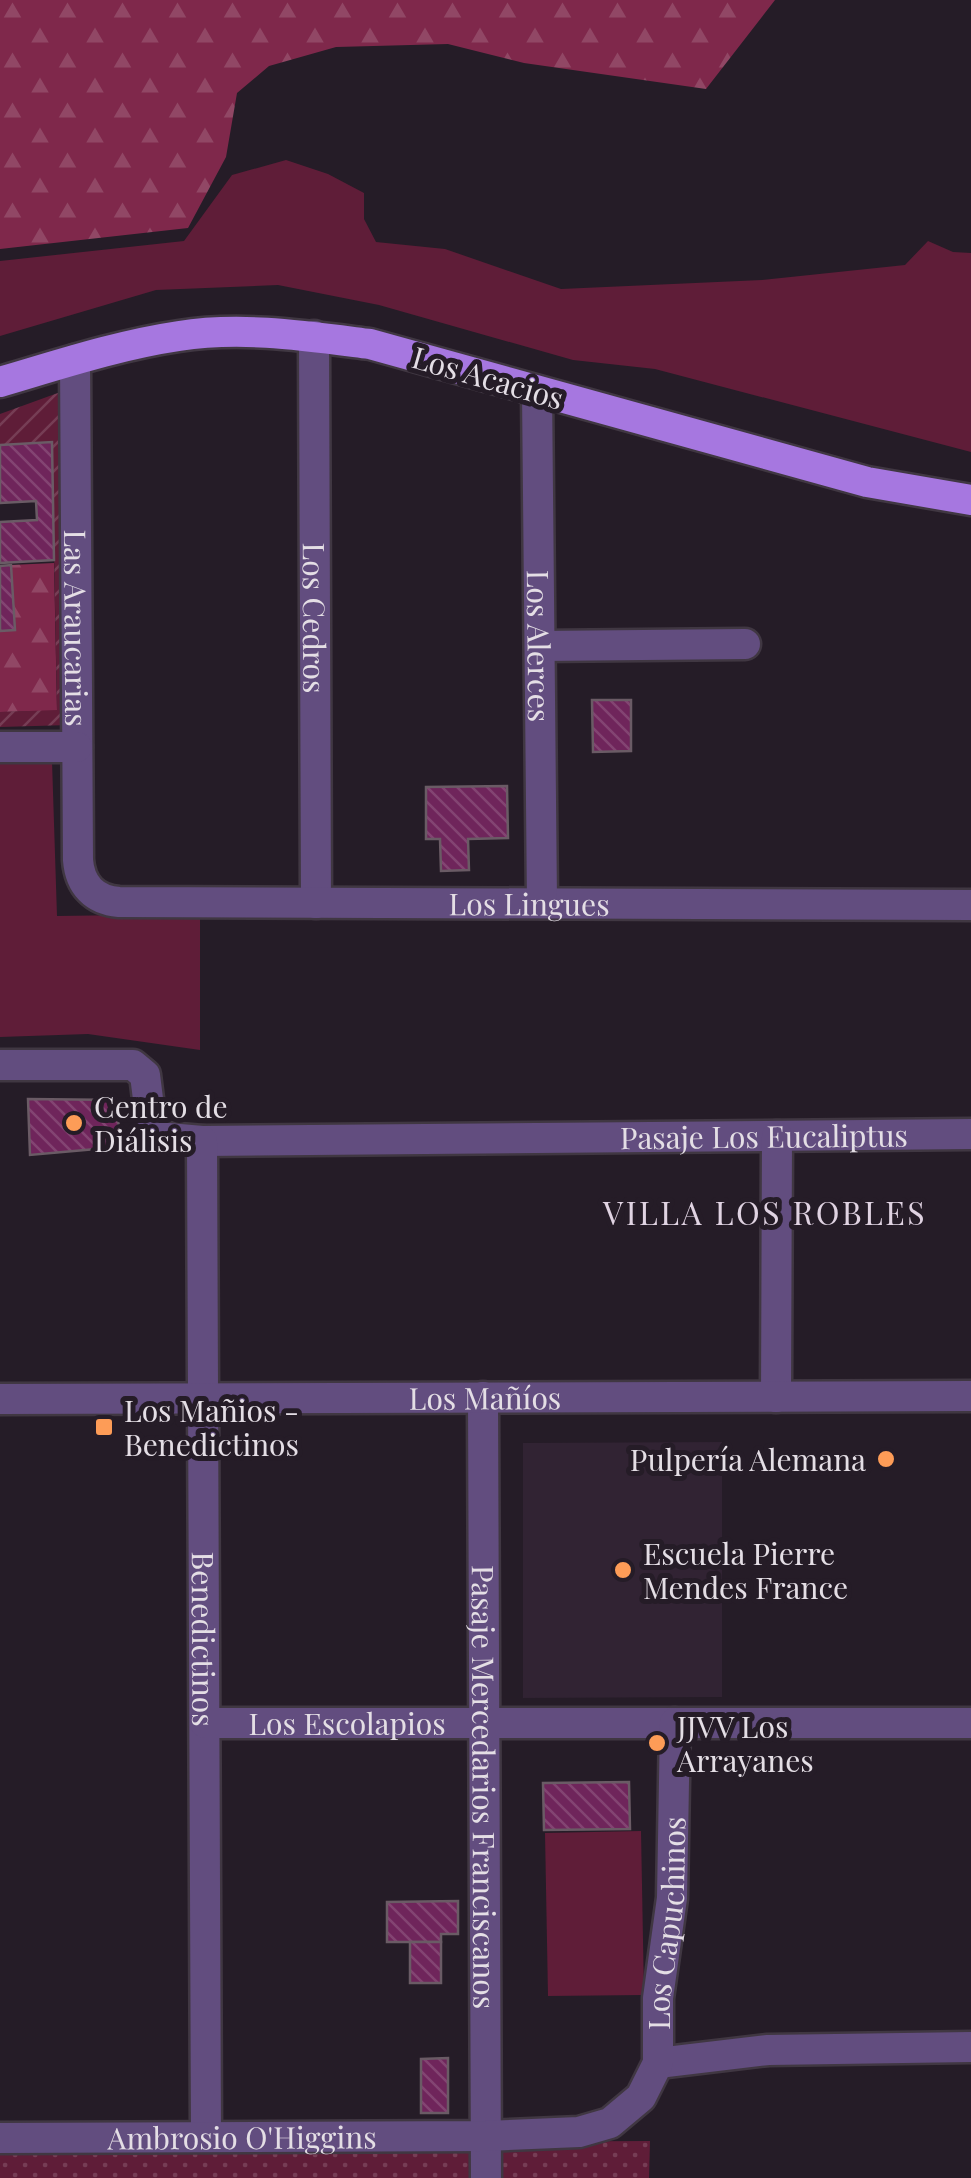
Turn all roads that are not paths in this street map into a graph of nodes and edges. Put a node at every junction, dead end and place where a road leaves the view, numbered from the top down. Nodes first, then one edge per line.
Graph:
1 (314, 336) junction
2 (74, 360) junction
3 (0, 382) edge
4 (538, 391) junction
5 (971, 500) edge
6 (745, 644) dead end
7 (540, 646) junction
8 (0, 746) edge
9 (76, 748) junction
10 (90, 891) joint
11 (316, 903) junction
12 (542, 903) junction
13 (971, 905) edge
14 (0, 1064) edge
15 (971, 1134) edge
16 (778, 1136) junction
17 (202, 1141) junction
18 (776, 1396) junction
19 (971, 1396) edge
20 (483, 1397) junction
21 (205, 1398) junction
22 (0, 1399) edge
23 (206, 1723) junction
24 (484, 1723) junction
25 (675, 1723) junction
26 (971, 1723) edge
27 (971, 2047) edge
28 (658, 2062) junction
29 (486, 2136) junction
30 (206, 2137) junction
31 (0, 2138) edge
32 (486, 2178) edge

1 - 2 main road, Los Acacios
1 - 4 main road, Los Acacios
1 - 11 street, Los Cedros
2 - 3 main road, Los Acacios
2 - 9 street, Las Araucarias
4 - 5 main road, Los Acacios
4 - 7 street, Los Alerces
6 - 7 street
7 - 12 street, Los Alerces
8 - 9 street
9 - 10 street, Las Araucarias
10 - 11 street, Los Lingues
11 - 12 street, Los Lingues
12 - 13 street, Los Lingues
14 - 17 street
15 - 16 street, Pasaje Los Eucaliptus
16 - 17 street, Pasaje Los Eucaliptus
16 - 18 street
17 - 21 street, Benedictinos
18 - 19 street, Los Mañíos
18 - 20 street, Los Mañíos
20 - 21 street, Los Mañíos
20 - 24 street, Pasaje Mercedarios Franciscanos
21 - 22 street, Los Mañíos
21 - 23 street, Benedictinos
23 - 24 street, Los Escolapios
23 - 30 street, Benedictinos
24 - 25 street, Los Escolapios
24 - 29 street, Pasaje Mercedarios Franciscanos
25 - 26 street, Los Escolapios
25 - 28 street, Los Capuchinos
27 - 28 street
28 - 29 street, Ambrosio O'Higgins
29 - 30 street, Ambrosio O'Higgins
29 - 32 street, Pasaje Mercedarios Franciscanos
30 - 31 street, Ambrosio O'Higgins

